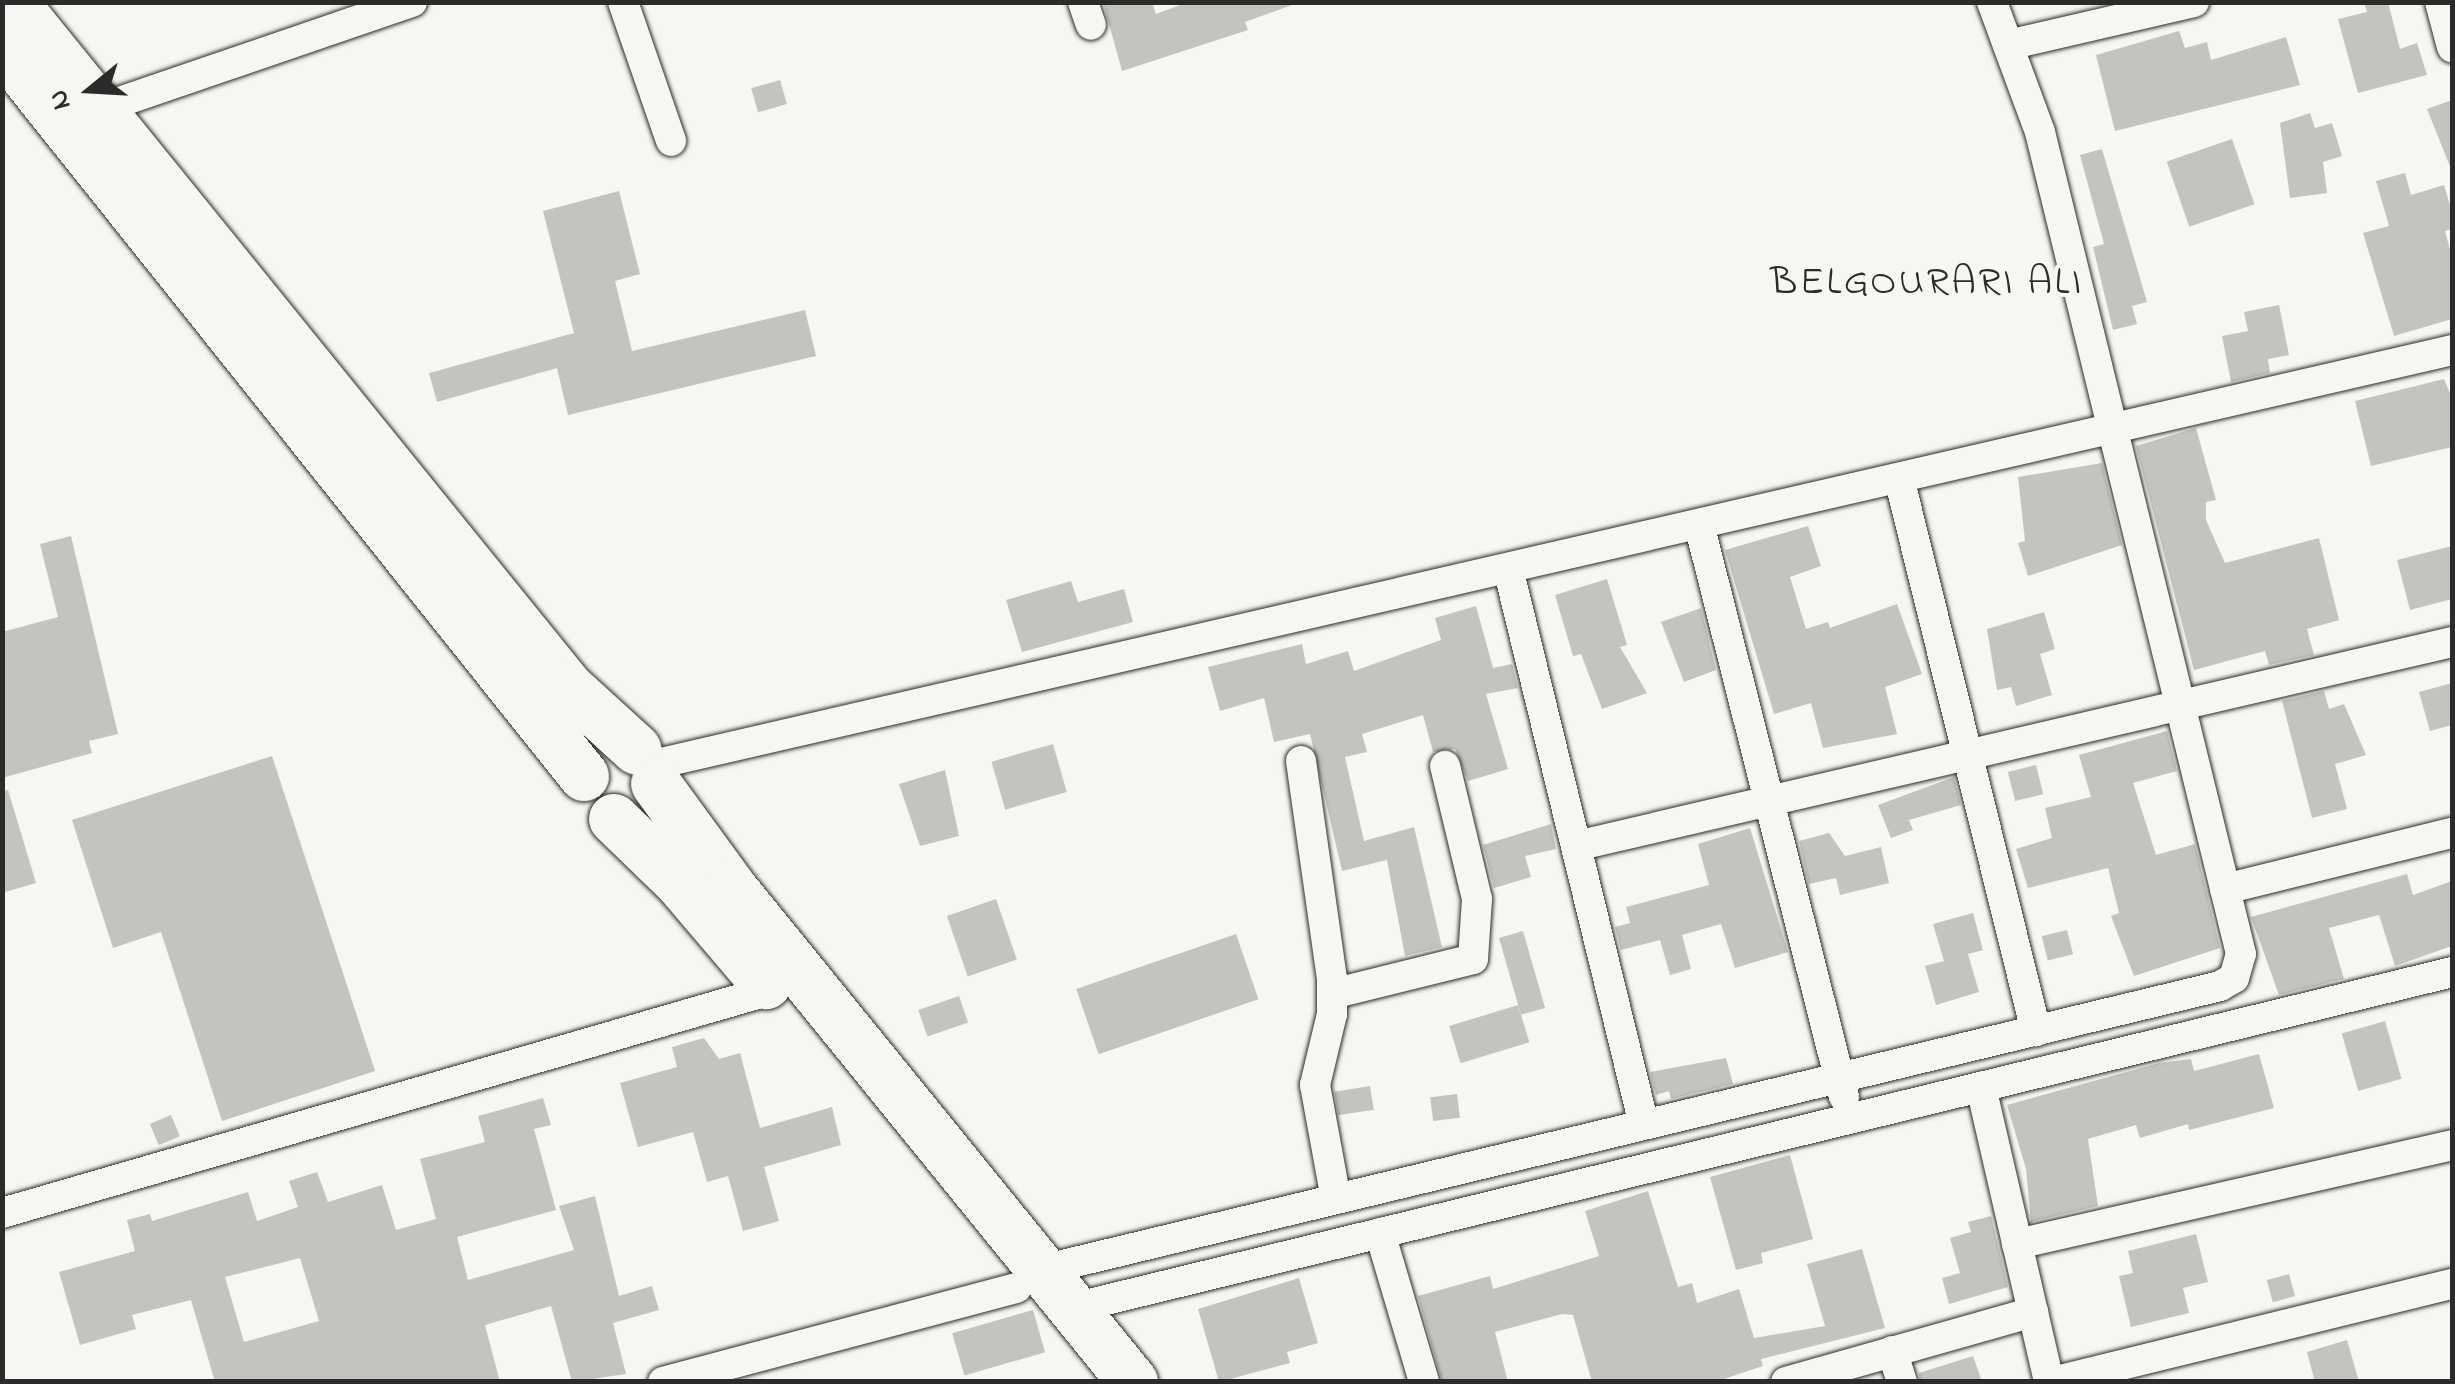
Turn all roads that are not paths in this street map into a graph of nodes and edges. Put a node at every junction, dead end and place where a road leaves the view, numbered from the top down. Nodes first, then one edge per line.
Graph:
1 (12, 2) edge
2 (412, 2) edge
3 (623, 2) edge
4 (1992, 2) edge
5 (2194, 2) edge
6 (2440, 2) edge
7 (2008, 45) junction
8 (2452, 46) edge
9 (2, 48) edge
10 (99, 109) junction
11 (671, 141) dead end
12 (2452, 350) edge
13 (2112, 429) junction
14 (1899, 478) junction
15 (1699, 524) junction
16 (1508, 568) junction
17 (2452, 642) edge
18 (2180, 705) junction
19 (1967, 755) junction
20 (1302, 761) dead end
21 (649, 766) junction
22 (1445, 766) dead end
23 (584, 776) junction
24 (1768, 801) junction
25 (614, 818) junction
26 (2452, 832) edge
27 (1576, 846) junction
28 (2226, 889) junction
29 (2452, 972) edge
30 (771, 990) junction
31 (1332, 994) junction
32 (2036, 1030) junction
33 (1839, 1078) junction
34 (1981, 1087) junction
35 (1849, 1119) junction
36 (1644, 1125) junction
37 (2452, 1145) edge
38 (1336, 1199) junction
39 (2, 1213) edge
40 (1380, 1234) junction
41 (2017, 1244) junction
42 (1030, 1279) junction
43 (2452, 1284) edge
44 (1073, 1308) junction
45 (2033, 1312) junction
46 (1892, 1352) junction
47 (1806, 1379) edge
48 (662, 1382) edge
49 (1094, 1382) edge
50 (1132, 1382) edge
51 (1424, 1382) edge
52 (1902, 1382) edge
53 (2050, 1382) edge

1 - 10 highway
2 - 10 street
3 - 11 street
4 - 7 street
5 - 7 street
6 - 8 street
7 - 13 street
9 - 23 highway
10 - 21 highway
12 - 13 street
13 - 14 street
13 - 18 street
14 - 15 street
14 - 19 street
15 - 16 street
15 - 24 street
16 - 21 street
16 - 27 street
17 - 18 street
18 - 19 street
18 - 28 street
19 - 24 street
19 - 32 street
20 - 31 street
21 - 23 highway
21 - 25 highway
21 - 42 highway
22 - 31 street
23 - 25 highway
24 - 27 street
24 - 33 street
25 - 30 highway
26 - 28 street
27 - 36 street
28 - 32 street
29 - 34 street
30 - 39 street
30 - 42 highway
31 - 38 street
32 - 33 street
33 - 35 street
33 - 36 street
34 - 35 street
34 - 41 street
35 - 40 street
36 - 38 street
37 - 41 street
38 - 42 street
40 - 44 street
40 - 51 street
41 - 45 street
42 - 44 highway
42 - 48 street
42 - 49 highway
43 - 53 street
44 - 50 highway
45 - 46 street
45 - 53 street
46 - 47 street
46 - 52 street

